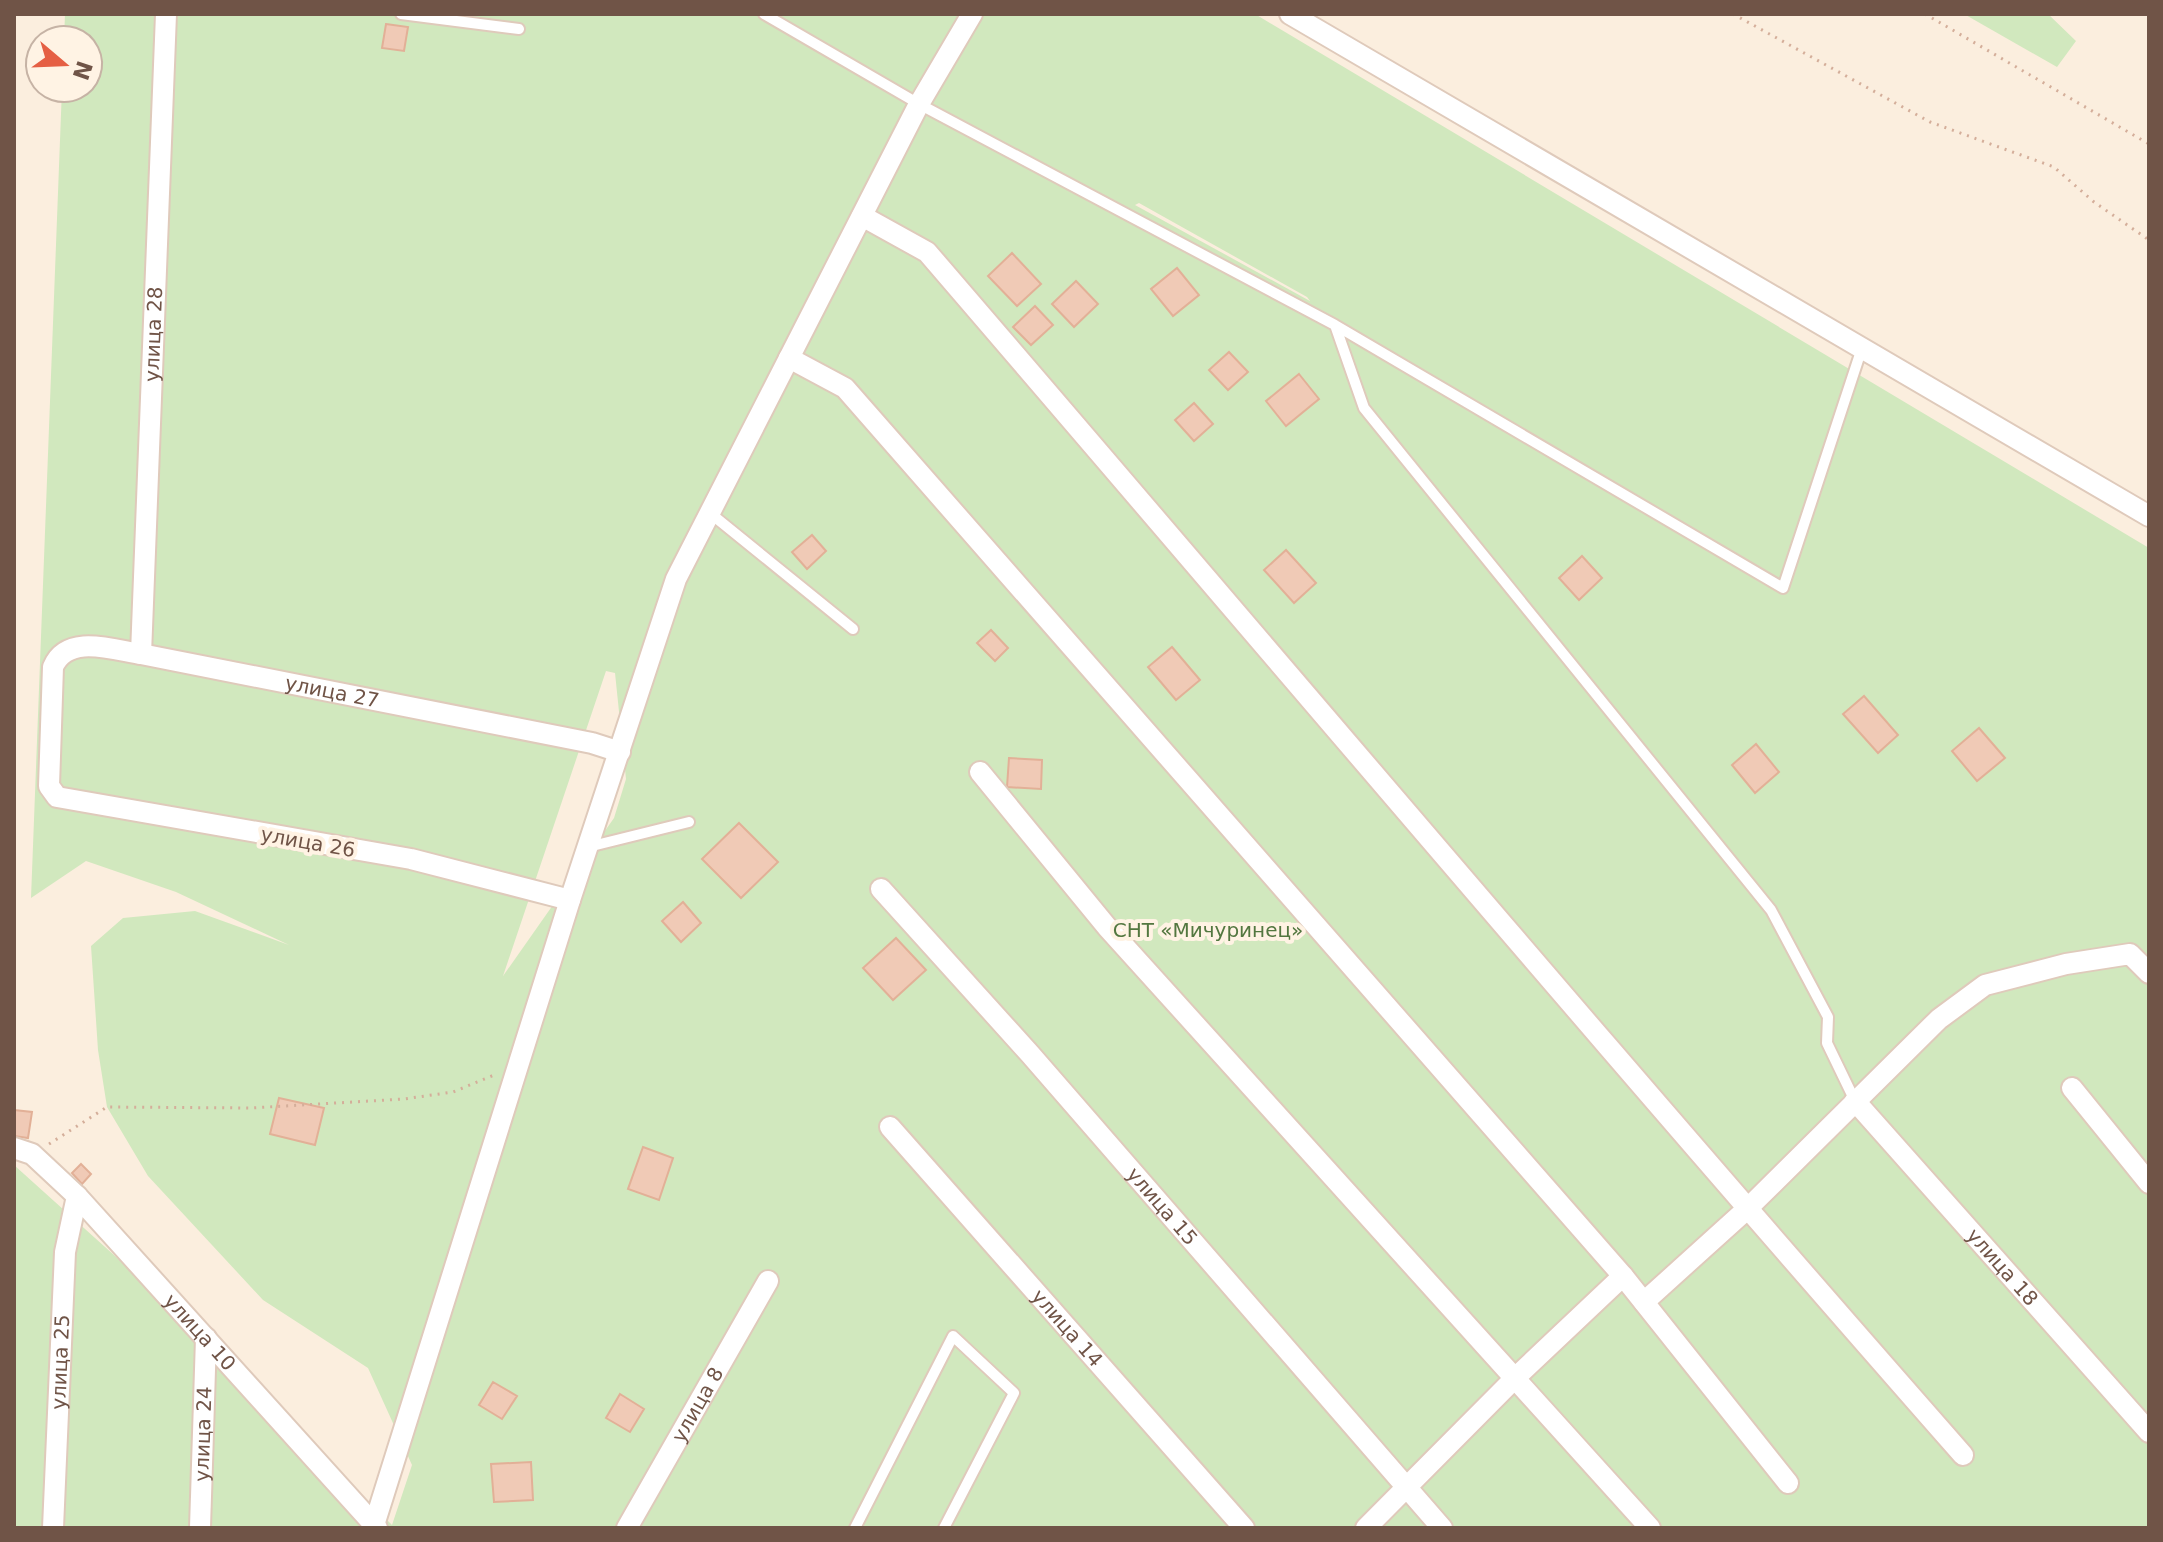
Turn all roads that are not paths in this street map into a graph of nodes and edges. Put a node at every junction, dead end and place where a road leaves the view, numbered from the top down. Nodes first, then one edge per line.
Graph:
1 (166, 14) edge
2 (401, 14) edge
3 (764, 14) edge
4 (972, 14) edge
5 (1290, 14) edge
6 (519, 29) dead end
7 (919, 104) junction
8 (862, 216) junction
9 (1335, 325) junction
10 (1862, 348) junction
11 (789, 358) junction
12 (710, 513) junction
13 (2149, 516) edge
14 (853, 629) dead end
15 (141, 654) junction
16 (620, 752) junction
17 (980, 772) dead end
18 (49, 786) joint
19 (689, 822) dead end
20 (588, 847) junction
21 (881, 889) dead end
22 (570, 900) junction
23 (2149, 973) edge
24 (2072, 1088) dead end
25 (1855, 1101) junction
26 (890, 1127) dead end
27 (23, 1151) edge
28 (2149, 1183) edge
29 (77, 1196) junction
30 (1747, 1209) junction
31 (1623, 1276) junction
32 (768, 1281) dead end
33 (1644, 1302) junction
34 (206, 1338) junction
35 (1514, 1379) junction
36 (2149, 1432) edge
37 (1963, 1455) dead end
38 (1788, 1483) dead end
39 (1407, 1487) junction
40 (376, 1526) edge
41 (53, 1528) edge
42 (200, 1528) edge
43 (627, 1528) edge
44 (855, 1528) edge
45 (944, 1528) edge
46 (1244, 1528) edge
47 (1366, 1528) edge
48 (1442, 1528) edge
49 (1650, 1528) edge

1 - 15 street, улица 28
2 - 6 lane
3 - 7 lane
4 - 7 street
5 - 10 street
7 - 8 street
7 - 9 lane
8 - 11 street
8 - 30 street
9 - 10 lane
9 - 25 lane
10 - 13 street
11 - 12 street
11 - 31 street
12 - 14 lane
12 - 16 street
15 - 16 street, улица 27
15 - 18 street, улица 27
16 - 20 street
17 - 35 street
18 - 22 street, улица 26
19 - 20 lane
20 - 22 street
21 - 39 street, улица 15
22 - 40 street
23 - 25 street
24 - 28 street
25 - 30 street
25 - 36 street, улица 18
26 - 46 street, улица 14
27 - 29 street, улица 10
29 - 34 street, улица 10
29 - 41 street, улица 25
30 - 33 street
30 - 37 street
31 - 33 street
31 - 35 street
32 - 43 street, улица 8
33 - 38 street
34 - 40 street, улица 10
34 - 42 street, улица 24
35 - 39 street
35 - 49 street
39 - 47 street
39 - 48 street, улица 15
44 - 45 lane

